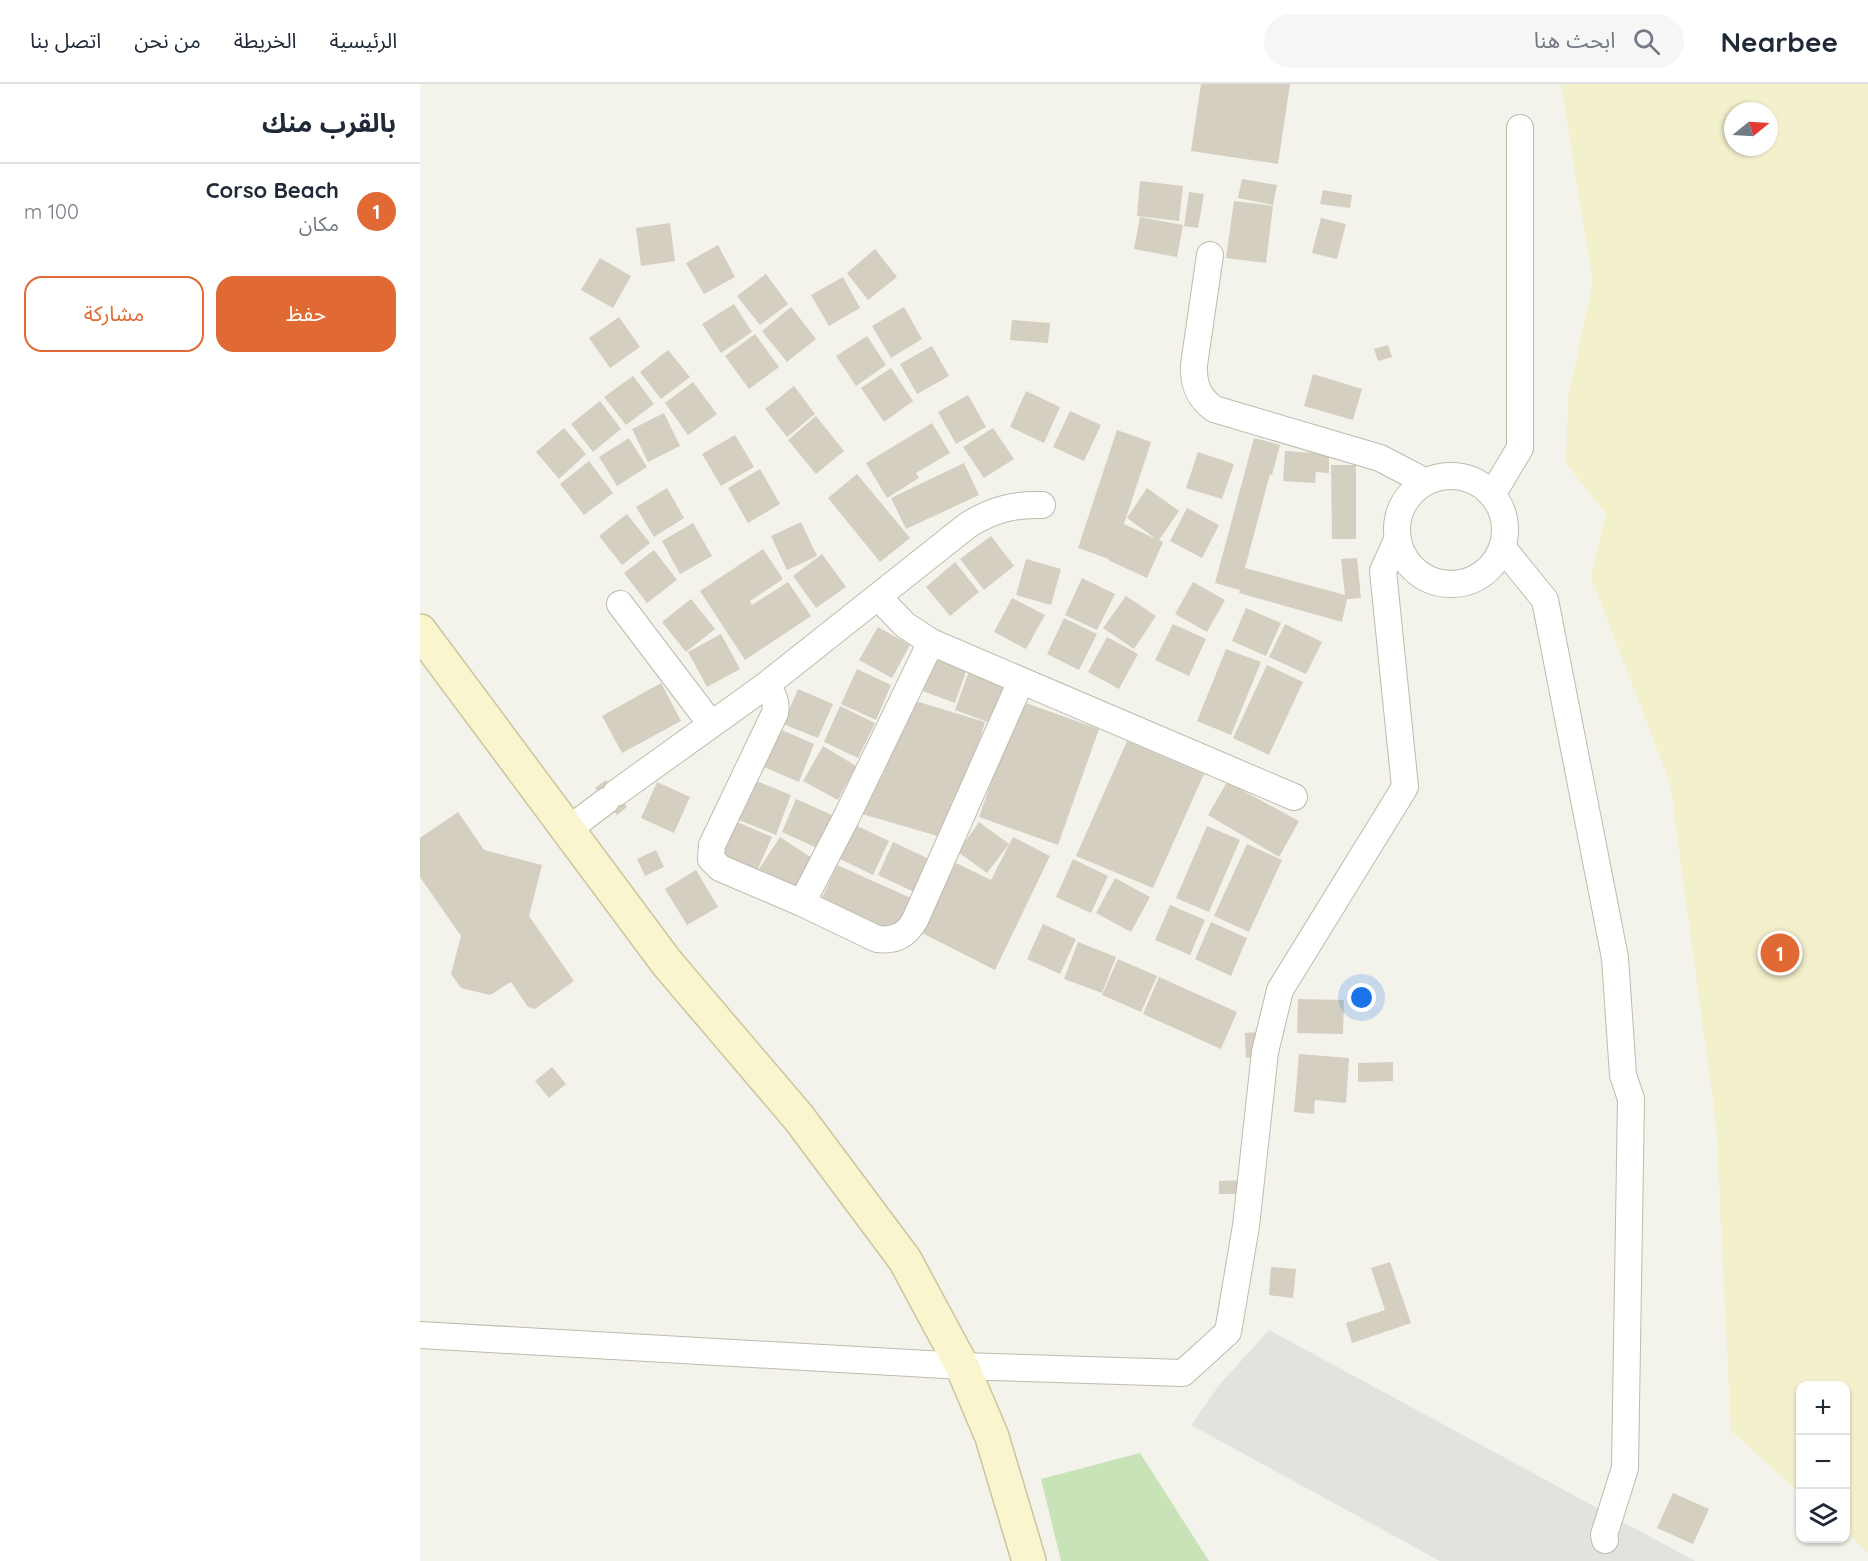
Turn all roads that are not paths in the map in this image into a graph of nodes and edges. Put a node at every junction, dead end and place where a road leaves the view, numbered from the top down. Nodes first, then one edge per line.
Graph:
1 (1520, 129) dead end
2 (1210, 255) dead end
3 (1426, 482) junction
4 (1492, 495) junction
5 (1042, 505) dead end
6 (1397, 540) junction
7 (1502, 547) junction
8 (878, 597) junction
9 (620, 604) dead end
10 (420, 631) edge
11 (931, 642) junction
12 (1021, 681) junction
13 (765, 686) junction
14 (711, 724) junction
15 (1294, 797) dead end
16 (569, 829) junction
17 (802, 903) junction
18 (420, 1335) edge
19 (962, 1366) junction
20 (1605, 1540) dead end
21 (1029, 1561) edge

1 - 4 street
2 - 3 street
3 - 4 street
3 - 6 street
4 - 7 street
5 - 8 street
6 - 7 street
6 - 19 street
7 - 20 street
8 - 11 street
8 - 13 street
9 - 14 street
10 - 16 street
11 - 12 street
11 - 17 street
12 - 15 street
12 - 17 street
13 - 14 street
13 - 17 street
14 - 16 street
16 - 19 street
18 - 19 street
19 - 21 street

